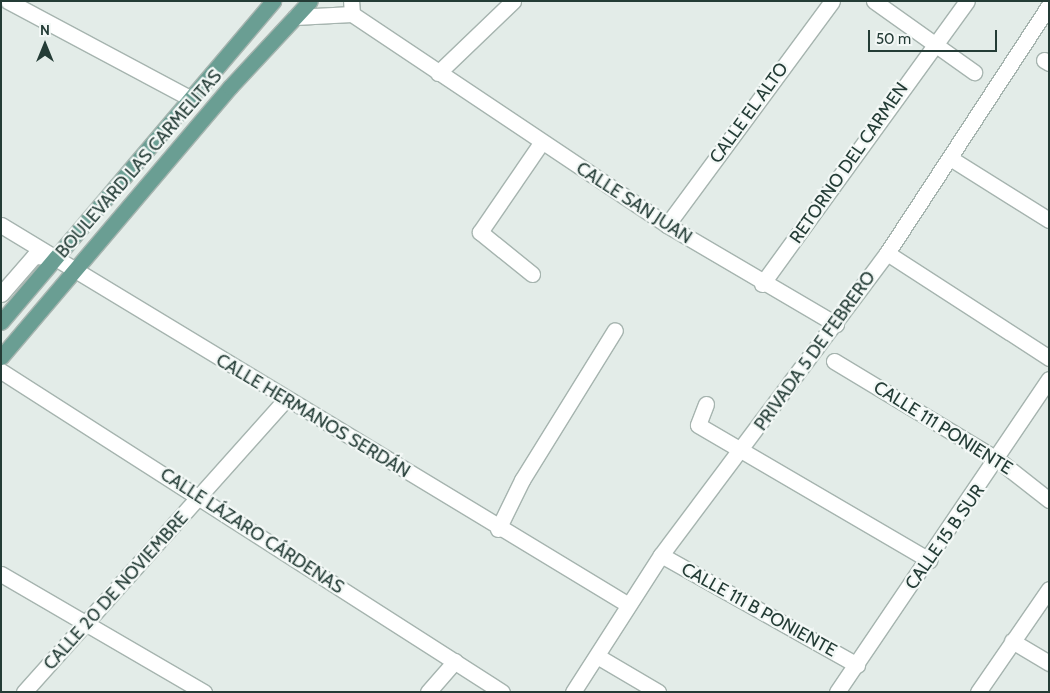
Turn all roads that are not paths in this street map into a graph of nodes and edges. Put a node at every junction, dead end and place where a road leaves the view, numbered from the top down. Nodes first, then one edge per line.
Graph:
1 (8, 1) edge
2 (273, 1) edge
3 (310, 1) edge
4 (513, 1) edge
5 (832, 1) edge
6 (874, 1) edge
7 (967, 1) edge
8 (1049, 5) edge
9 (352, 8) edge
10 (295, 17) junction
11 (935, 41) junction
12 (974, 72) dead end
13 (438, 73) junction
14 (188, 97) junction
15 (541, 143) junction
16 (950, 158) junction
17 (1049, 220) edge
18 (1, 225) edge
19 (667, 225) junction
20 (887, 253) junction
21 (56, 257) junction
22 (73, 269) junction
23 (532, 274) dead end
24 (762, 284) junction
25 (1, 294) edge
26 (1, 322) edge
27 (836, 324) junction
28 (615, 330) dead end
29 (1, 357) edge
30 (1049, 358) edge
31 (834, 361) dead end
32 (1, 371) edge
33 (1049, 380) edge
34 (286, 399) junction
35 (706, 404) dead end
36 (742, 451) junction
37 (998, 460) junction
38 (200, 498) junction
39 (1049, 500) edge
40 (498, 528) junction
41 (661, 555) junction
42 (929, 560) junction
43 (1, 574) edge
44 (1049, 589) edge
45 (627, 604) junction
46 (88, 622) junction
47 (1012, 641) junction
48 (597, 656) junction
49 (455, 661) junction
50 (1049, 664) edge
51 (856, 665) junction
52 (24, 692) edge
53 (204, 692) edge
54 (428, 692) edge
55 (502, 692) edge
56 (573, 692) edge
57 (658, 692) edge
58 (837, 692) edge
59 (978, 692) edge

1 - 14 street
2 - 14 main road, BOULEVARD LAS CARMELITAS
3 - 10 main road, BOULEVARD LAS CARMELITAS
4 - 13 street
5 - 19 street, CALLE EL ALTO
6 - 11 street
7 - 11 street, RETORNO DEL CARMEN
8 - 16 street, PRIVADA 5 DE FEBRERO
9 - 10 street
9 - 13 street, CALLE SAN JUAN
10 - 22 main road, BOULEVARD LAS CARMELITAS
11 - 12 street
11 - 24 street, RETORNO DEL CARMEN
13 - 15 street, CALLE SAN JUAN
14 - 21 main road, BOULEVARD LAS CARMELITAS
15 - 19 street, CALLE SAN JUAN
15 - 23 street
16 - 17 street
16 - 20 street, PRIVADA 5 DE FEBRERO
18 - 21 street, CALLE HERMANOS SERDÁN
19 - 24 street, CALLE SAN JUAN
20 - 27 street, PRIVADA 5 DE FEBRERO
20 - 30 street
21 - 22 street, CALLE HERMANOS SERDÁN
21 - 25 street, BOULEVARD LAS CARMELITAS
21 - 26 main road, BOULEVARD LAS CARMELITAS
22 - 29 main road, BOULEVARD LAS CARMELITAS
22 - 34 street, CALLE HERMANOS SERDÁN
24 - 27 street, CALLE SAN JUAN
27 - 36 street, PRIVADA 5 DE FEBRERO
28 - 40 street
31 - 37 street, CALLE 111 PONIENTE
32 - 38 street, CALLE LÁZARO CÁRDENAS
33 - 37 street, CALLE 15 B SUR
34 - 38 street, CALLE 20 DE NOVIEMBRE
34 - 40 street, CALLE HERMANOS SERDÁN
35 - 36 street
36 - 41 street, PRIVADA 5 DE FEBRERO
36 - 42 street
37 - 39 street, CALLE 111 PONIENTE
37 - 42 street, CALLE 15 B SUR
38 - 46 street, CALLE 20 DE NOVIEMBRE
38 - 49 street, CALLE LÁZARO CÁRDENAS
40 - 45 street, CALLE HERMANOS SERDÁN
41 - 45 street, PRIVADA 5 DE FEBRERO
41 - 51 street, CALLE 111 B PONIENTE
42 - 51 street, CALLE 15 B SUR
43 - 46 street
44 - 47 street
45 - 48 street, PRIVADA 5 DE FEBRERO
46 - 52 street, CALLE 20 DE NOVIEMBRE
46 - 53 street
47 - 50 street
47 - 59 street
48 - 56 street, PRIVADA 5 DE FEBRERO
48 - 57 street
49 - 54 street
49 - 55 street, CALLE LÁZARO CÁRDENAS
51 - 58 street, CALLE 15 B SUR

